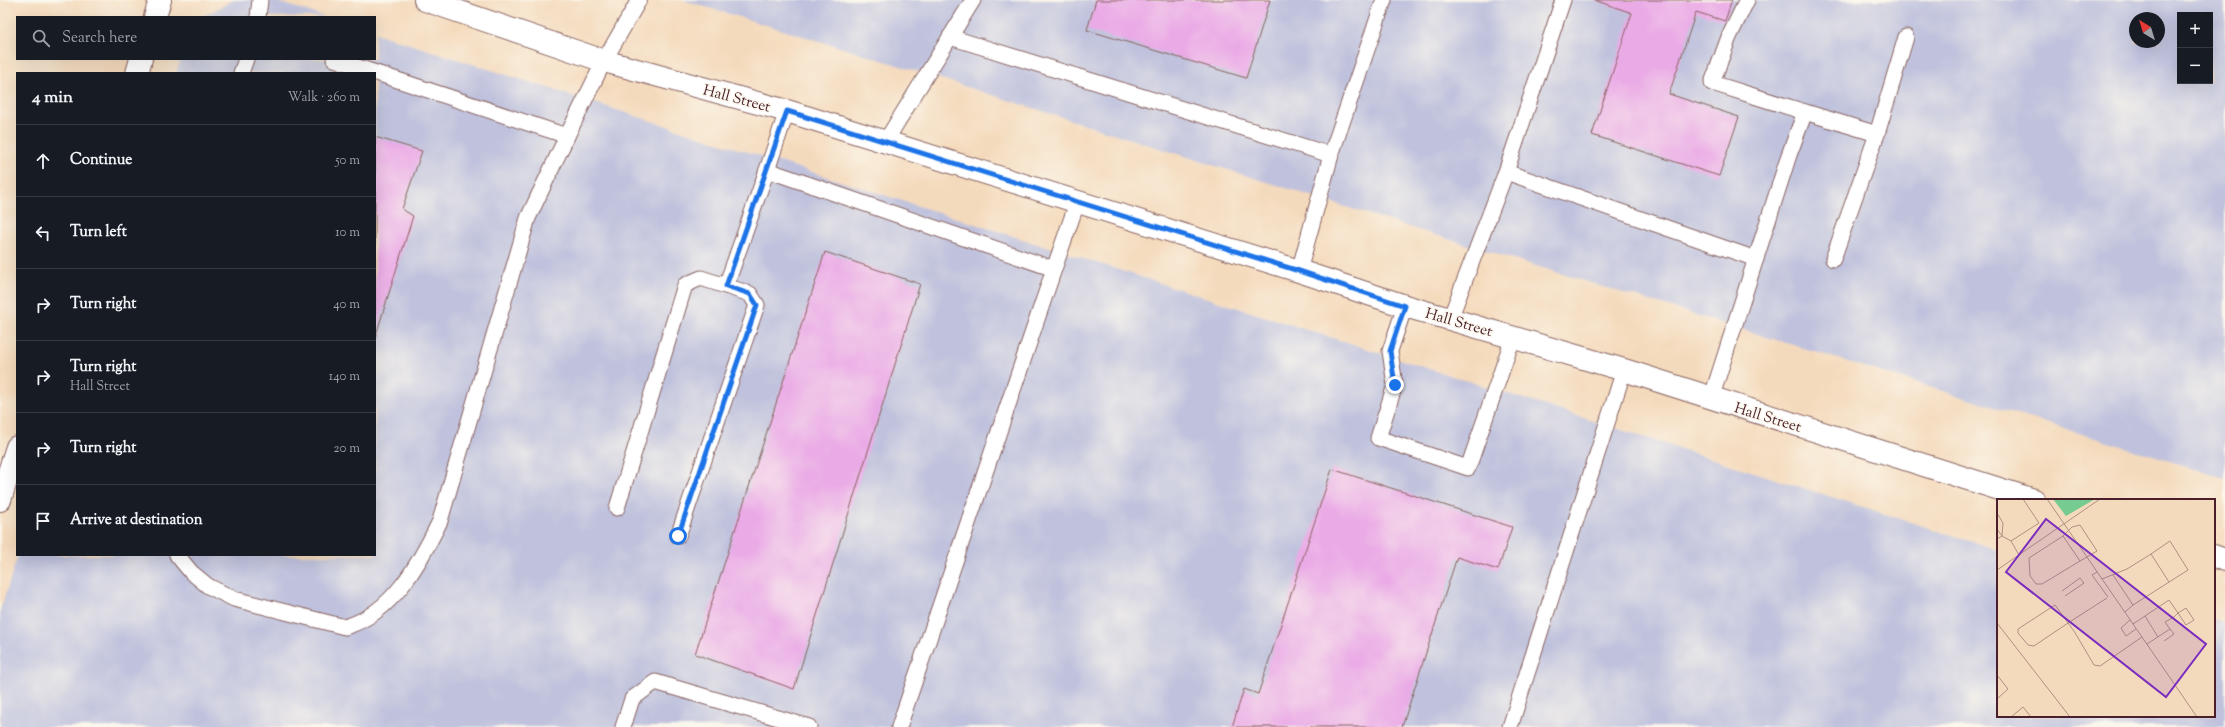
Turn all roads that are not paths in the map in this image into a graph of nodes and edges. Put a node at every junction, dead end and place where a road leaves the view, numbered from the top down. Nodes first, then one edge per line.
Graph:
1 (160, 0) edge
2 (260, 0) edge
3 (425, 0) edge
4 (639, 0) edge
5 (973, 0) edge
6 (1384, 0) edge
7 (1563, 0) edge
8 (1747, 0) edge
9 (155, 16) edge
10 (258, 16) edge
11 (950, 37) junction
12 (1906, 37) dead end
13 (141, 60) edge
14 (246, 60) edge
15 (337, 60) edge
16 (604, 61) junction
17 (137, 72) edge
18 (241, 72) edge
19 (373, 72) edge
20 (376, 73) edge
21 (787, 111) junction
22 (1805, 112) junction
23 (1877, 134) junction
24 (567, 136) junction
25 (885, 142) junction
26 (1331, 156) junction
27 (767, 170) junction
28 (1506, 172) junction
29 (1077, 203) junction
30 (1756, 259) junction
31 (1833, 259) dead end
32 (1054, 269) junction
33 (1299, 271) junction
34 (726, 286) junction
35 (1405, 306) junction
36 (1450, 319) junction
37 (1513, 338) junction
38 (1624, 370) junction
39 (1711, 399) junction
40 (16, 450) edge
41 (1, 491) edge
42 (2031, 499) edge
43 (617, 508) dead end
44 (678, 536) dead end
45 (178, 556) edge
46 (2215, 556) edge
47 (2225, 560) edge
48 (623, 727) edge
49 (809, 727) edge
50 (899, 727) edge
51 (1510, 727) edge

1 - 9 main road
2 - 10 lane
3 - 16 main road, Hall Street
4 - 16 lane
5 - 11 lane
6 - 26 lane
7 - 28 lane
8 - 22 lane
11 - 25 lane
11 - 26 lane
12 - 23 lane
13 - 17 main road
14 - 18 lane
15 - 19 lane
16 - 21 main road, Hall Street
16 - 24 lane
20 - 24 lane
21 - 25 main road, Hall Street
21 - 27 lane
22 - 23 lane
22 - 30 lane
23 - 31 lane
24 - 45 lane
25 - 29 main road, Hall Street
26 - 33 lane
27 - 32 lane
27 - 34 lane
28 - 30 lane
28 - 36 lane
29 - 32 lane
29 - 33 main road, Hall Street
30 - 39 lane
32 - 50 lane
33 - 35 main road, Hall Street
34 - 43 lane
34 - 44 lane
35 - 36 main road, Hall Street
35 - 37 lane
36 - 37 main road, Hall Street
37 - 38 main road, Hall Street
38 - 39 main road, Hall Street
38 - 51 lane
39 - 42 main road, Hall Street
40 - 41 main road
46 - 47 main road
48 - 49 lane

